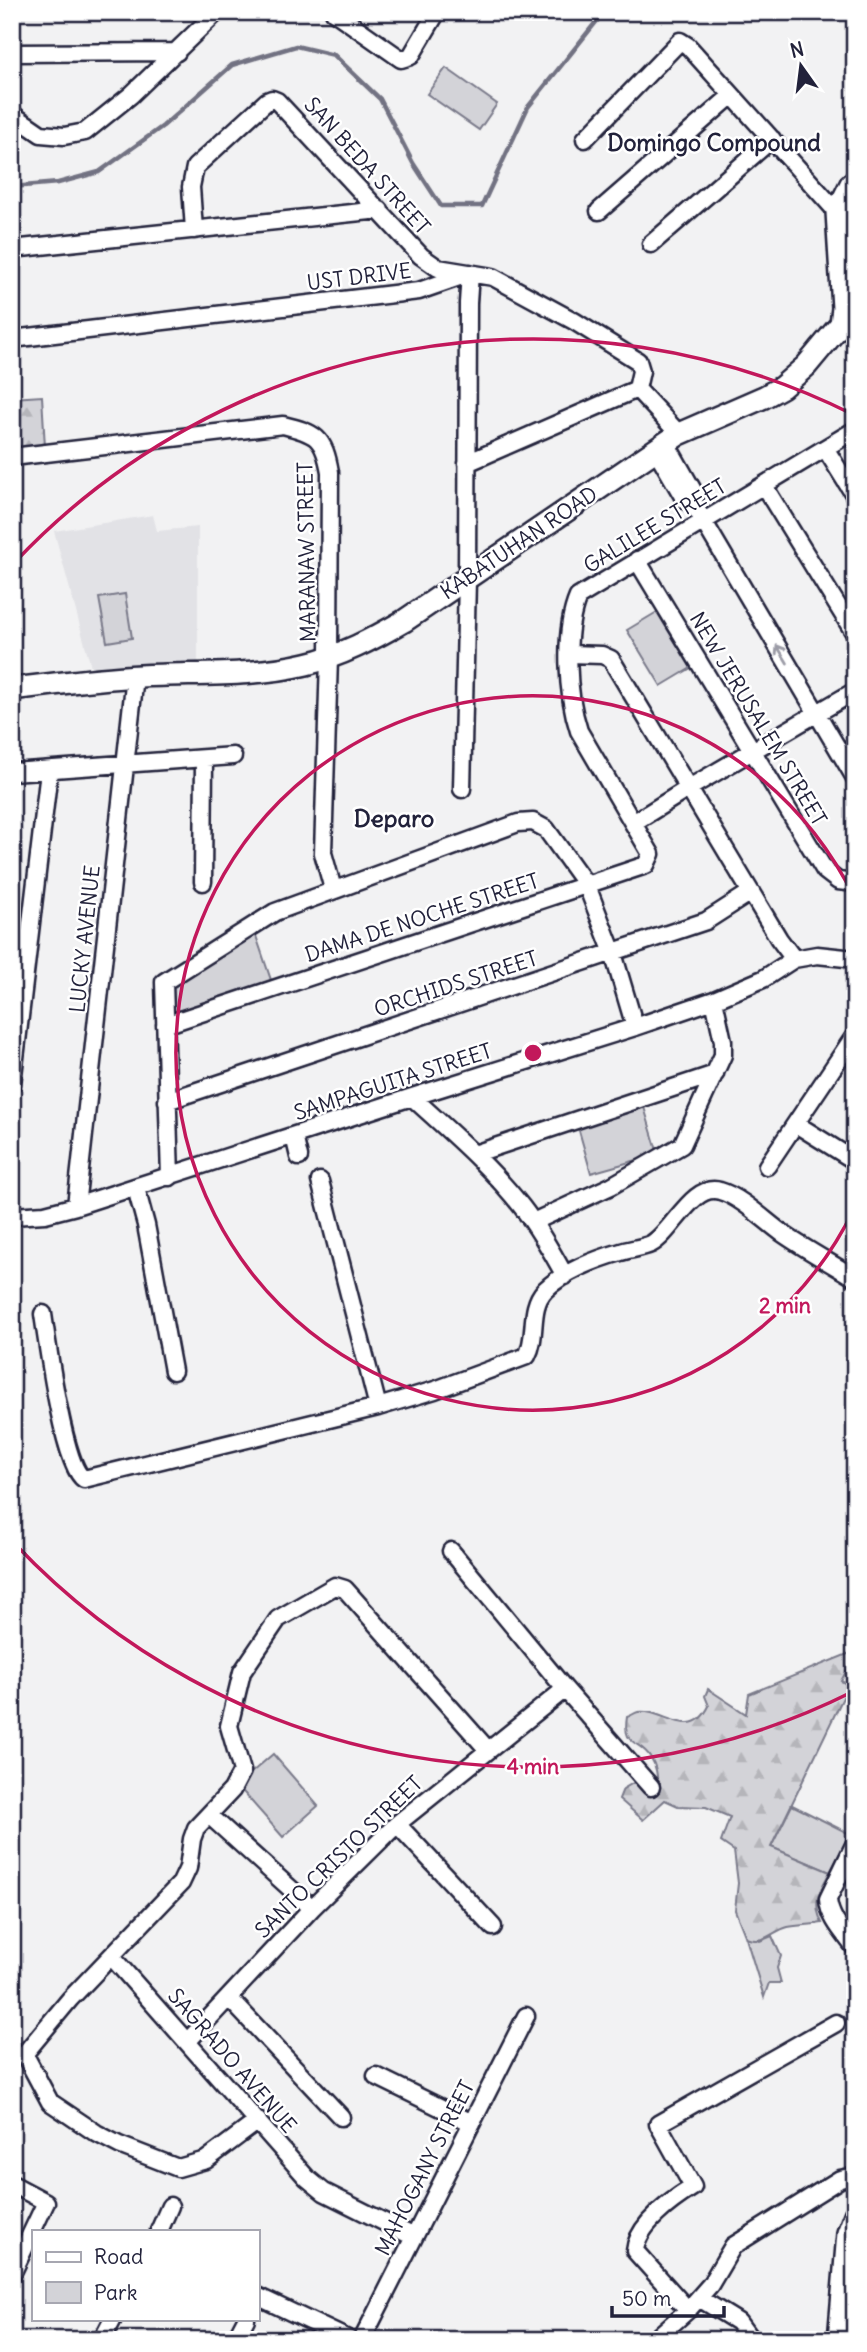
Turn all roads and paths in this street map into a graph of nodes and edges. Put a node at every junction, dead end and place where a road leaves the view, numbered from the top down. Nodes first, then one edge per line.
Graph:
1 (218, 12) edge
2 (334, 12) edge
3 (437, 12) edge
4 (177, 52) junction
5 (12, 53) edge
6 (731, 96) junction
7 (12, 114) edge
8 (585, 139) dead end
9 (772, 139) junction
10 (855, 181) edge
11 (380, 210) junction
12 (599, 211) dead end
13 (837, 212) junction
14 (194, 230) junction
15 (651, 244) dead end
16 (12, 249) edge
17 (470, 273) junction
18 (12, 339) edge
19 (637, 389) junction
20 (855, 429) edge
21 (667, 442) junction
22 (825, 448) junction
23 (12, 457) edge
24 (467, 463) junction
25 (764, 486) junction
26 (855, 496) edge
27 (703, 521) junction
28 (637, 559) junction
29 (467, 580) junction
30 (855, 634) edge
31 (569, 654) junction
32 (329, 657) junction
33 (135, 676) junction
34 (12, 689) edge
35 (855, 691) edge
36 (817, 713) junction
37 (753, 750) junction
38 (233, 756) dead end
39 (204, 759) junction
40 (125, 765) junction
41 (49, 771) junction
42 (12, 772) edge
43 (855, 778) edge
44 (689, 788) junction
45 (462, 789) dead end
46 (634, 823) junction
47 (203, 882) dead end
48 (855, 883) edge
49 (587, 886) junction
50 (333, 889) junction
51 (751, 892) junction
52 (613, 953) junction
53 (794, 959) junction
54 (855, 959) edge
55 (714, 1000) junction
56 (165, 1025) junction
57 (635, 1027) junction
58 (854, 1035) edge
59 (715, 1074) junction
60 (12, 1084) edge
61 (412, 1097) junction
62 (167, 1101) junction
63 (796, 1124) junction
64 (294, 1136) junction
65 (474, 1154) junction
66 (299, 1157) dead end
67 (855, 1161) edge
68 (767, 1166) dead end
69 (170, 1177) junction
70 (320, 1181) dead end
71 (136, 1188) junction
72 (76, 1206) junction
73 (12, 1216) edge
74 (533, 1222) junction
75 (565, 1276) junction
76 (855, 1278) edge
77 (43, 1314) dead end
78 (173, 1371) dead end
79 (378, 1407) junction
80 (451, 1551) dead end
81 (565, 1689) junction
82 (488, 1750) junction
83 (651, 1787) dead end
84 (209, 1815) junction
85 (397, 1824) junction
86 (855, 1843) edge
87 (312, 1908) junction
88 (493, 1927) dead end
89 (855, 1948) edge
90 (111, 1956) junction
91 (229, 1998) junction
92 (527, 2016) dead end
93 (836, 2023) dead end
94 (187, 2042) junction
95 (376, 2076) dead end
96 (341, 2117) dead end
97 (258, 2121) junction
98 (472, 2123) junction
99 (855, 2176) edge
100 (12, 2184) edge
101 (170, 2206) dead end
102 (855, 2215) edge
103 (33, 2230) edge
104 (159, 2230) edge
105 (32, 2232) edge
106 (414, 2237) junction
107 (12, 2274) edge
108 (259, 2298) edge
109 (693, 2304) junction
110 (112, 2320) edge
111 (245, 2320) edge
112 (840, 2334) edge
113 (102, 2340) edge
114 (235, 2340) edge
115 (350, 2340) edge
116 (362, 2340) edge
117 (654, 2340) edge
118 (751, 2340) edge

1 - 4 street
2 - 3 street
4 - 5 street
4 - 7 street
6 - 8 street
6 - 9 street
6 - 12 street
9 - 13 street
9 - 15 street
10 - 13 street
11 - 14 street
11 - 14 street, SAN BEDA STREET
11 - 17 street, SAN BEDA STREET
13 - 21 street, KABATUHAN ROAD
14 - 16 street
17 - 18 street, UST DRIVE
17 - 19 street
17 - 24 street
19 - 21 street
19 - 24 street
20 - 22 street, GALILEE STREET
21 - 27 street
21 - 29 street, KABATUHAN ROAD
22 - 25 street, GALILEE STREET
22 - 26 street
23 - 32 street, MARANAW STREET
24 - 29 street
25 - 27 street, GALILEE STREET
25 - 30 street
27 - 28 street, GALILEE STREET
36 -> 27 street
28 - 31 street, GALILEE STREET
28 - 37 street, NEW JERUSALEM STREET
29 - 32 street, KABATUHAN ROAD
29 - 45 street
31 - 44 street
31 - 46 street, GALILEE STREET
32 - 33 street, KABATUHAN ROAD
32 - 50 street, MARANAW STREET
33 - 34 street, KABATUHAN ROAD
33 - 40 street, LUCKY AVENUE
35 - 36 street
36 - 37 street
36 - 43 street
37 - 44 street
37 - 48 street, NEW JERUSALEM STREET
38 - 39 street
39 - 40 street
39 - 47 street
40 - 41 street
40 - 72 street, LUCKY AVENUE
41 - 42 street
41 - 60 street
44 - 46 street
44 - 51 street
46 - 49 street, DAMA DE NOCHE STREET
49 - 50 street
49 - 52 street
49 - 56 street, DAMA DE NOCHE STREET
50 - 56 street
51 - 52 street, ORCHIDS STREET
51 - 53 street
52 - 57 street
52 - 62 street, ORCHIDS STREET
53 - 54 street
53 - 55 street, SAMPAGUITA STREET
55 - 57 street, SAMPAGUITA STREET
55 - 59 street
56 - 62 street
57 - 61 street, SAMPAGUITA STREET
58 - 63 street
59 - 65 street
59 - 74 street
61 - 64 street, SAMPAGUITA STREET
61 - 65 street
62 - 69 street
63 - 67 street
63 - 68 street
64 - 66 street
64 - 69 street, SAMPAGUITA STREET
65 - 74 street
69 - 71 street, SAMPAGUITA STREET
70 - 79 street
71 - 72 street, SAMPAGUITA STREET
71 - 78 street
72 - 73 street, SAMPAGUITA STREET
74 - 75 street
75 - 76 street
75 - 79 street
77 - 79 street
80 - 81 street
81 - 82 street, SANTO CRISTO STREET
81 - 83 street
82 - 84 street
82 - 85 street, SANTO CRISTO STREET
84 - 87 street
84 - 90 street
85 - 87 street, SANTO CRISTO STREET
85 - 88 street
86 - 89 street
87 - 91 street, SANTO CRISTO STREET
90 - 94 street, SAGRADO AVENUE
90 - 97 street
91 - 94 street, SANTO CRISTO STREET
91 - 96 street
92 - 98 street, MAHOGANY STREET
93 - 109 street
94 - 97 street, SAGRADO AVENUE
95 - 98 street
97 - 106 street, SAGRADO AVENUE
98 - 106 street, MAHOGANY STREET
99 - 109 street
100 - 103 street
101 - 104 street
102 - 112 street
105 - 107 street
106 - 116 street, MAHOGANY STREET
108 - 115 street
109 - 117 street
109 - 118 street
110 - 113 street
111 - 114 street

